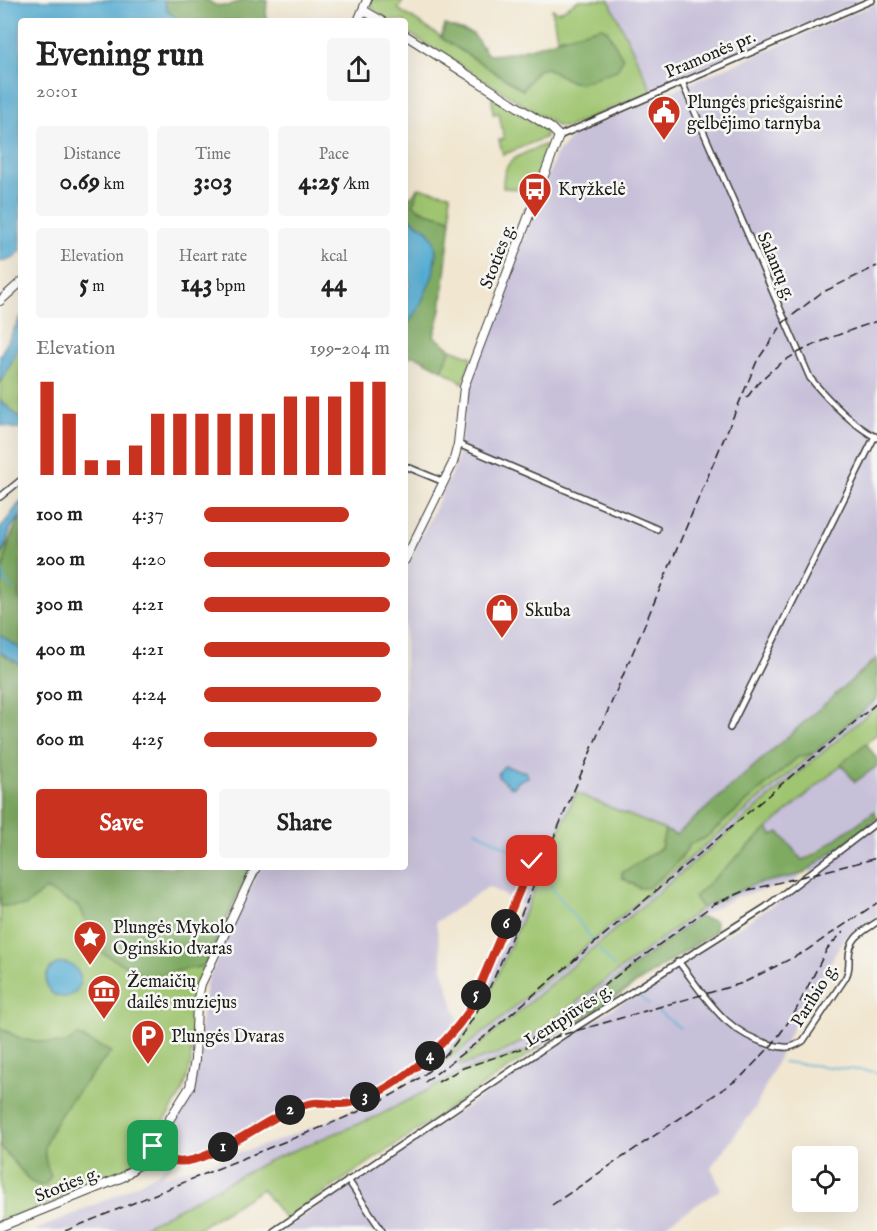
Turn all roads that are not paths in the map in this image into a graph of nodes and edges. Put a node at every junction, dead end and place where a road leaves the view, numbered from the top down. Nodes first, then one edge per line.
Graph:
1 (367, 0) edge
2 (872, 0) edge
3 (363, 10) junction
4 (359, 18) edge
5 (377, 18) edge
6 (408, 37) edge
7 (682, 82) junction
8 (559, 136) junction
9 (18, 285) edge
10 (0, 302) edge
11 (876, 437) edge
12 (458, 444) junction
13 (408, 467) edge
14 (18, 482) edge
15 (444, 482) junction
16 (0, 497) edge
17 (657, 529) dead end
18 (408, 554) edge
19 (730, 728) dead end
20 (877, 822) edge
21 (532, 861) dead end
22 (255, 870) edge
23 (877, 922) edge
24 (678, 961) junction
25 (153, 1146) junction
26 (348, 1180) junction
27 (0, 1227) edge
28 (274, 1231) edge
29 (382, 1231) edge

1 - 3 main road
2 - 7 street, Pramonės pr.
3 - 4 main road
3 - 5 main road
6 - 8 main road
7 - 8 street, Pramonės pr.
7 - 11 street, Salantų g.
8 - 12 main road, Stoties g.
9 - 10 main road
11 - 19 street
12 - 15 main road, Stoties g.
12 - 17 street
13 - 15 street
14 - 16 street
15 - 18 main road, Stoties g.
20 - 24 street, Lentpjūvės g.
21 - 25 street
22 - 25 main road, Stoties g.
23 - 24 street, Paribio g.
24 - 26 street, Lentpjūvės g.
25 - 27 main road, Stoties g.
26 - 28 street, Lentpjūvės g.
26 - 29 street

